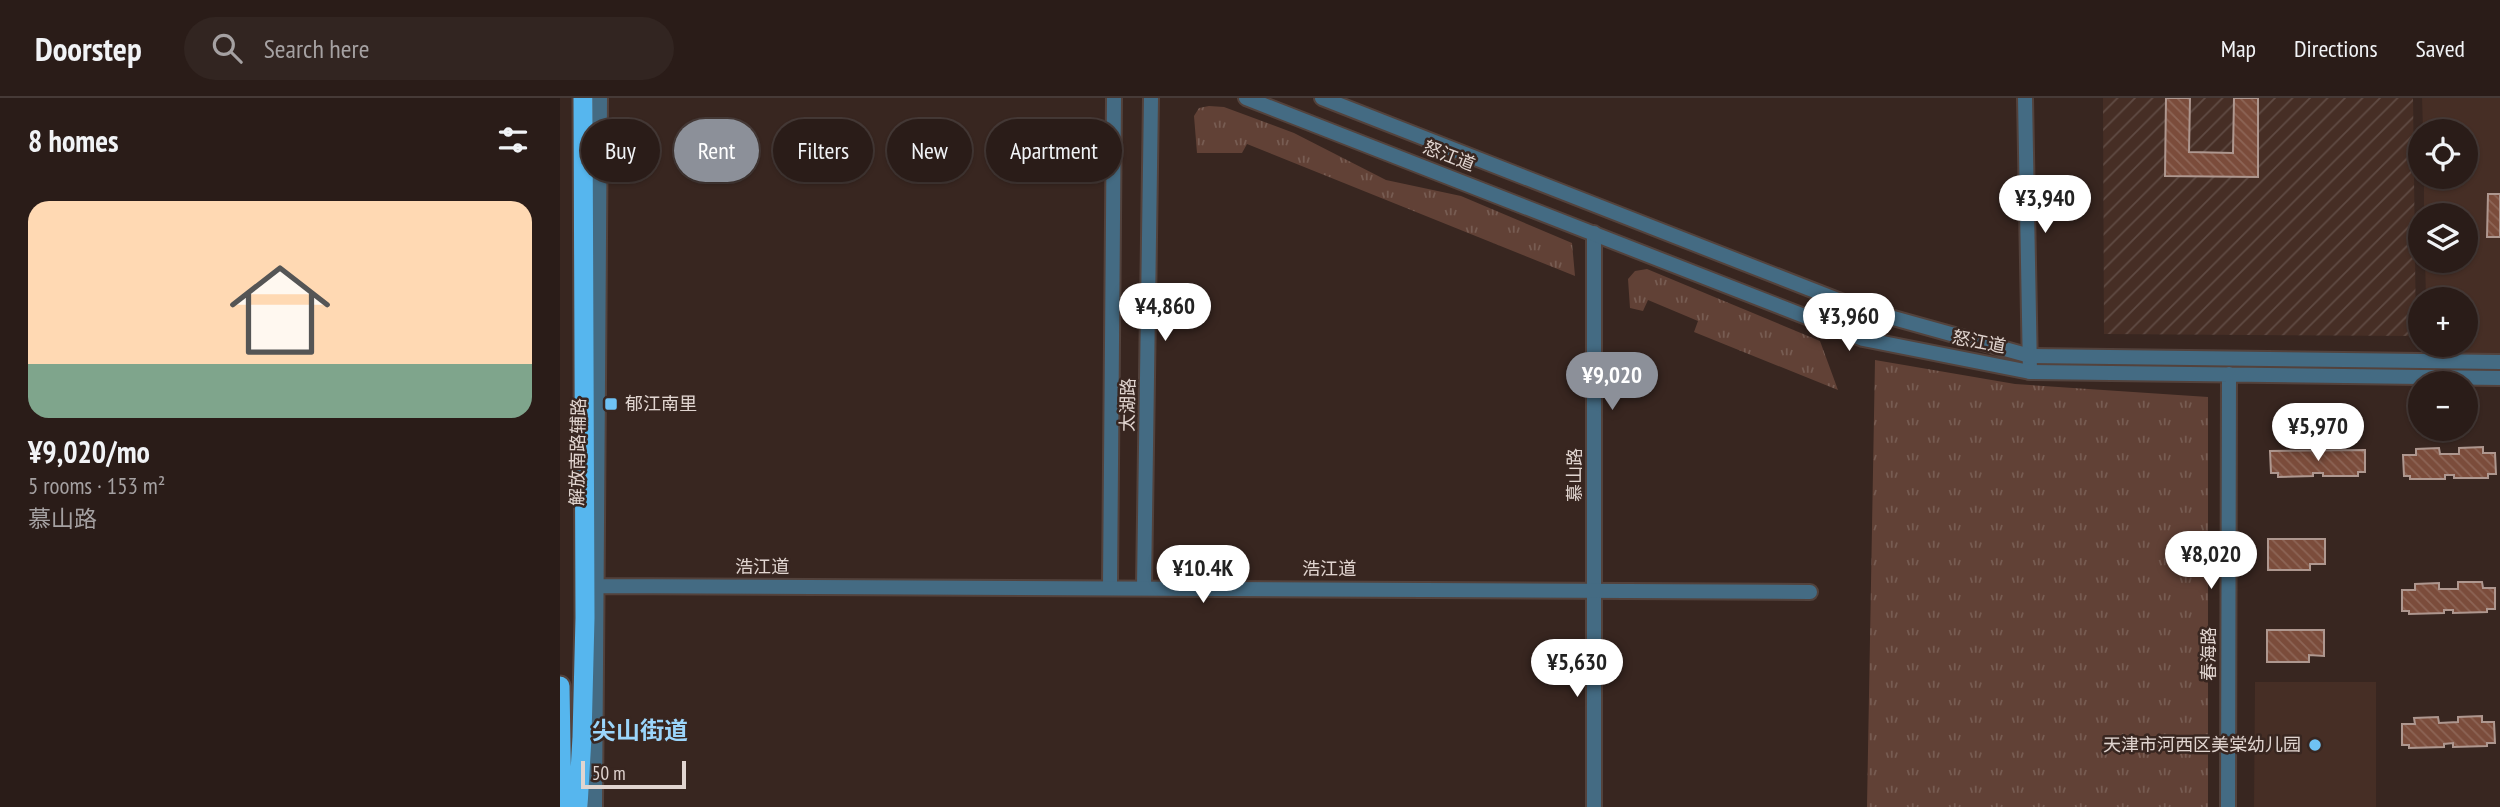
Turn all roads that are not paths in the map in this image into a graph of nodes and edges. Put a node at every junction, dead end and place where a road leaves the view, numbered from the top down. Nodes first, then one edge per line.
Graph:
1 (583, 98) edge
2 (600, 98) edge
3 (1114, 98) edge
4 (1152, 98) edge
5 (1246, 98) edge
6 (1321, 98) edge
7 (2025, 98) edge
8 (1594, 233) junction
9 (2030, 356) junction
10 (2500, 362) edge
11 (2030, 372) junction
12 (2229, 374) junction
13 (2500, 378) edge
14 (589, 587) junction
15 (1110, 587) junction
16 (1144, 587) junction
17 (1595, 591) junction
18 (1810, 592) dead end
19 (585, 618) junction
20 (560, 686) edge
21 (596, 706) junction
22 (562, 807) edge
23 (578, 807) edge
24 (595, 807) edge
25 (1594, 807) edge
26 (2228, 807) edge

1 - 14 highway
2 - 14 street, 解放南路辅路
3 - 15 street, 太湖路
4 - 16 street, 太湖路
5 - 8 street, 怒江道
6 - 9 street, 怒江道
7 - 9 street
8 - 11 street, 怒江道
8 - 17 street, 慕山路
9 - 10 street, 怒江道
9 - 11 street
11 - 12 street, 怒江道
12 - 13 street, 怒江道
12 - 26 street, 春海路
14 - 15 street, 浩江道
14 - 19 highway
14 - 21 street, 解放南路辅路
15 - 16 street, 浩江道
16 - 17 street, 浩江道
17 - 18 street, 浩江道
17 - 25 street, 慕山路
19 - 21 street
19 - 23 highway
20 - 22 highway
21 - 24 street, 解放南路辅路

